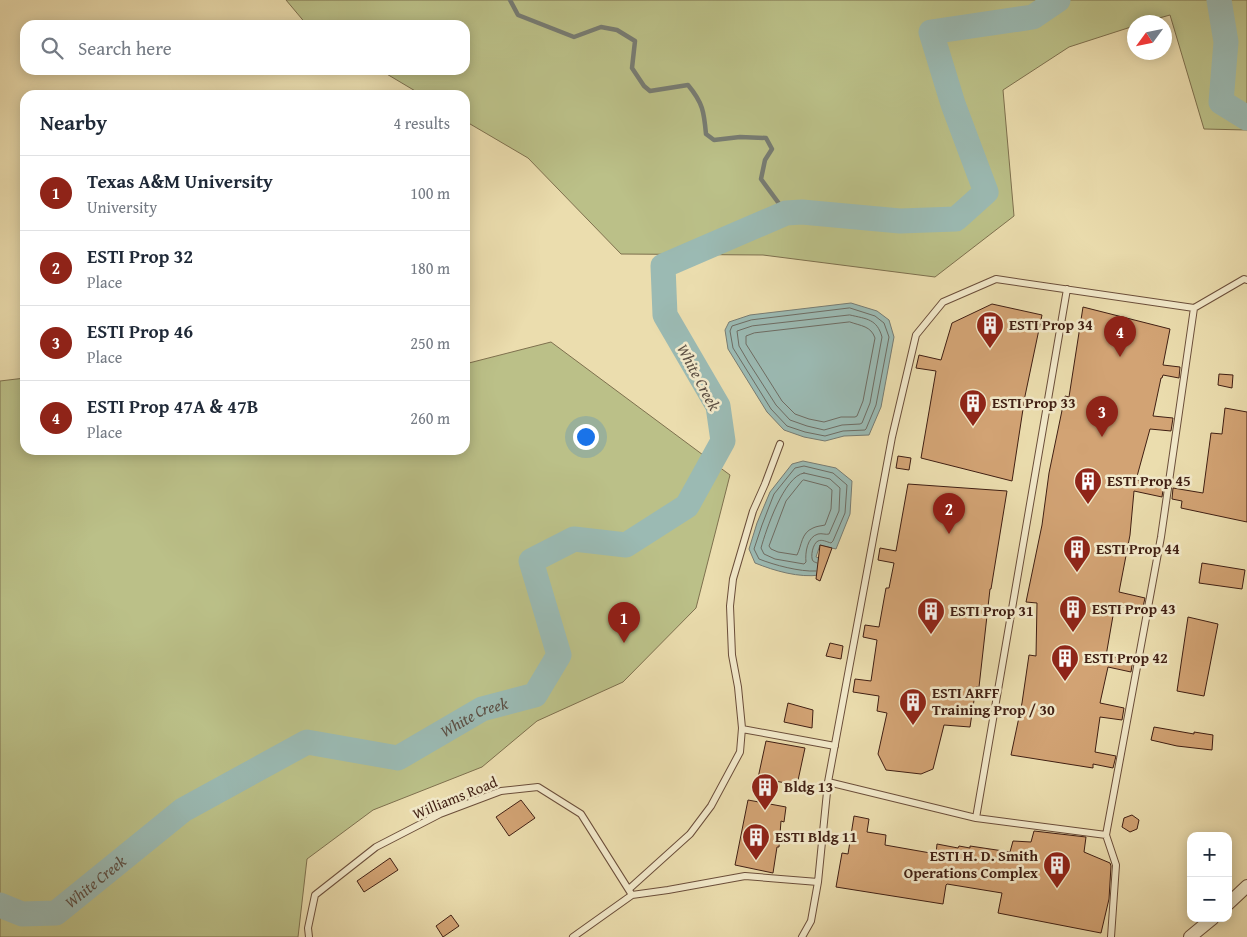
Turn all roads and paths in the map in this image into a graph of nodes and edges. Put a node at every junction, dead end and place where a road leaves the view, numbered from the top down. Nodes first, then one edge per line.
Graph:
1 (1247, 280) edge
2 (1067, 289) junction
3 (1194, 308) junction
4 (780, 444) dead end
5 (742, 729) junction
6 (835, 746) junction
7 (828, 782) junction
8 (976, 818) junction
9 (1106, 835) junction
10 (818, 882) junction
11 (1247, 886) edge
12 (630, 892) junction
13 (1232, 900) edge
14 (1208, 922) edge
15 (309, 937) edge
16 (573, 937) edge
17 (802, 937) edge
18 (1111, 937) edge
19 (1190, 937) edge

1 - 3 lane
2 - 3 lane
2 - 6 lane
2 - 8 lane
3 - 9 lane
4 - 5 lane
5 - 6 lane
5 - 12 lane
6 - 7 lane
7 - 8 lane
7 - 10 lane
8 - 9 lane
9 - 18 lane
10 - 12 lane
10 - 17 lane
11 - 13 street
12 - 15 lane, Williams Road
12 - 16 lane
14 - 19 street

